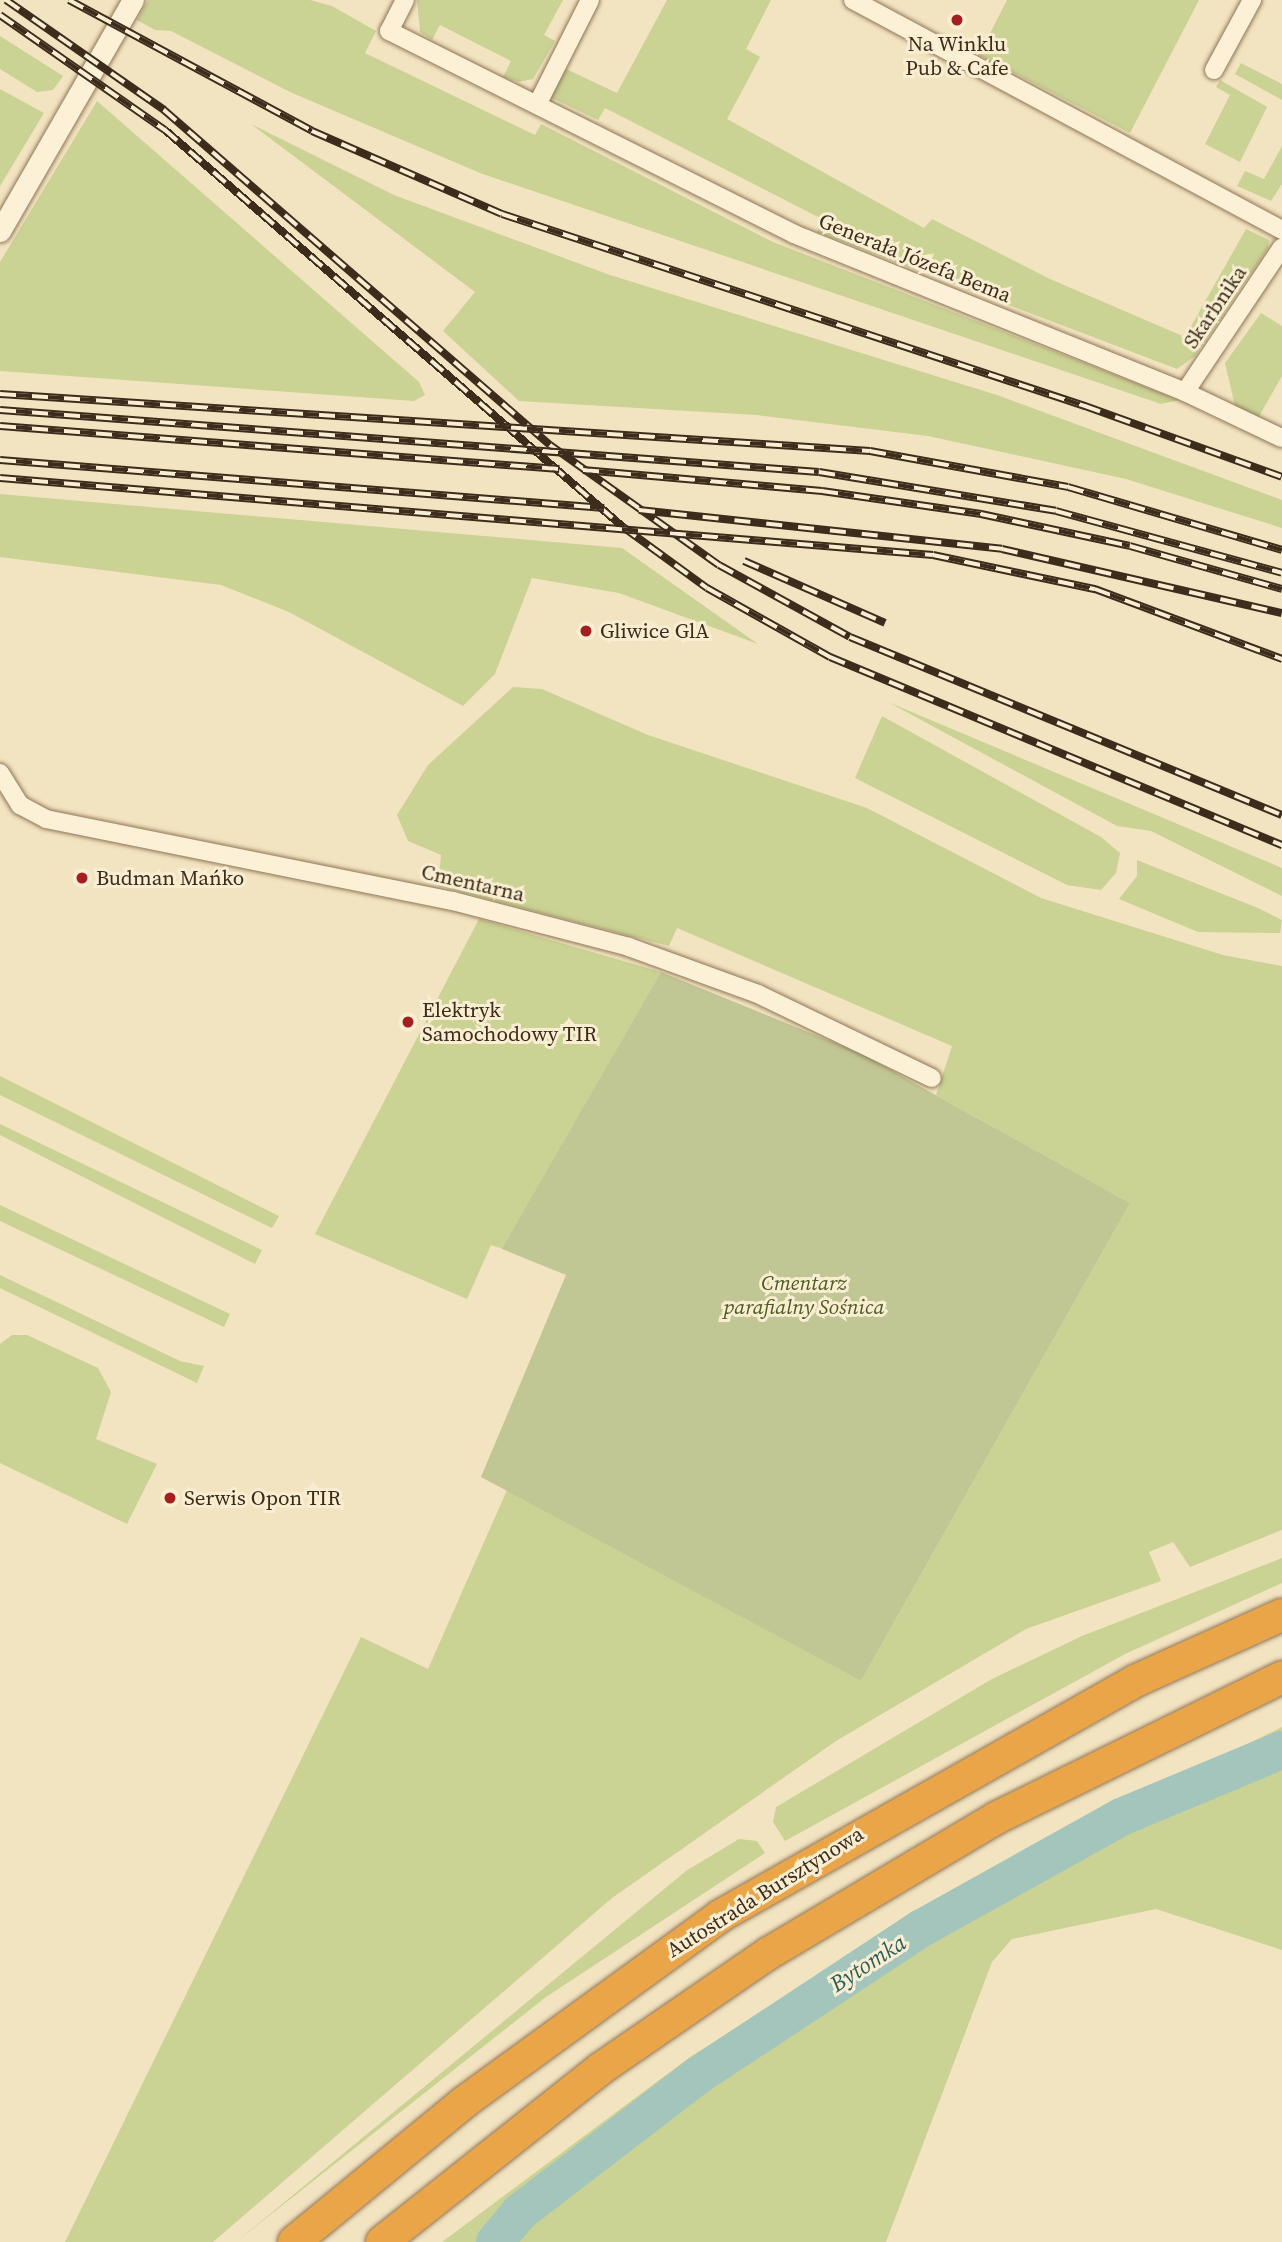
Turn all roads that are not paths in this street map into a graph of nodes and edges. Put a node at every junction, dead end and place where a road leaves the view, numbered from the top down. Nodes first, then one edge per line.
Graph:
1 (133, 0) edge
2 (405, 0) edge
3 (590, 0) edge
4 (853, 0) edge
5 (1252, 0) edge
6 (1214, 70) dead end
7 (538, 103) junction
8 (0, 230) edge
9 (1282, 230) edge
10 (1282, 247) edge
11 (1185, 393) junction
12 (1282, 439) edge
13 (0, 773) edge
14 (932, 1078) dead end
15 (1282, 1615) edge
16 (1282, 1677) edge
17 (294, 2242) edge
18 (382, 2242) edge

1 - 8 street
2 - 7 street, Generała Józefa Bema
3 - 7 street
4 - 9 street
5 - 6 street
7 - 11 street, Generała Józefa Bema
10 - 11 street, Skarbnika
11 - 12 street, Generała Józefa Bema
13 - 14 street, Cmentarna
15 - 17 highway, Autostrada Bursztynowa
16 - 18 highway

